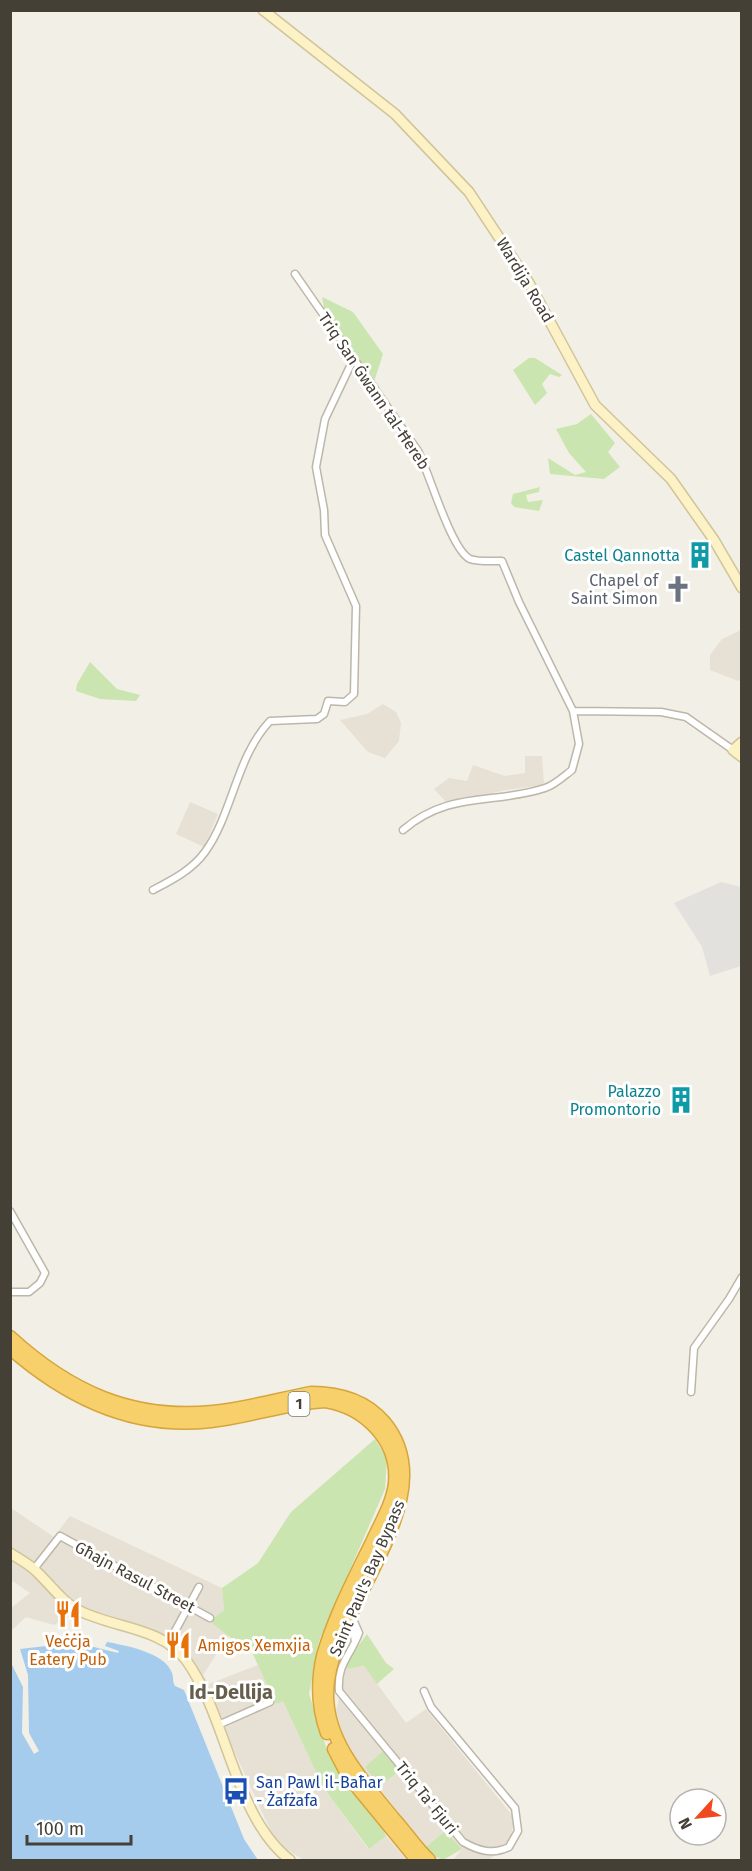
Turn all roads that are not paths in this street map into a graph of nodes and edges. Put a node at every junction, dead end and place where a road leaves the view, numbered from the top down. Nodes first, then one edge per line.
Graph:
1 (263, 10) edge
2 (295, 274) dead end
3 (353, 360) junction
4 (741, 588) edge
5 (573, 711) junction
6 (741, 742) edge
7 (733, 750) junction
8 (741, 757) edge
9 (403, 830) dead end
10 (153, 891) dead end
11 (10, 1211) edge
12 (741, 1277) edge
13 (10, 1292) edge
14 (10, 1336) edge
15 (10, 1348) edge
16 (691, 1392) dead end
17 (10, 1553) edge
18 (34, 1569) junction
19 (199, 1587) dead end
20 (189, 1606) junction
21 (350, 1612) junction
22 (210, 1618) dead end
23 (343, 1629) junction
24 (330, 1634) junction
25 (355, 1643) junction
26 (168, 1644) junction
27 (424, 1691) dead end
28 (270, 1702) dead end
29 (218, 1725) junction
30 (290, 1860) edge
31 (417, 1860) edge
32 (429, 1860) edge

1 - 4 street, Wardija Road
2 - 3 street, Triq San Ġwann tal-Ħereb
3 - 5 street, Triq San Ġwann tal-Ħereb
3 - 10 street
5 - 7 street
5 - 9 street, Triq San Ġwann tal-Ħereb
6 - 7 street
7 - 8 street
11 - 13 street
12 - 16 street
14 - 21 highway, Saint Paul's Bay Bypass / 1
15 - 24 highway, Saint Paul's Bay Bypass / 1
17 - 18 street
18 - 20 street, Għajn Rasul Street
18 - 26 street
19 - 20 street
20 - 22 street, Għajn Rasul Street
20 - 26 street
21 - 23 highway, Saint Paul's Bay Bypass / 1
21 - 24 street
21 - 25 street
23 - 25 street
23 - 32 highway, Saint Paul's Bay Bypass / 1
24 - 31 highway, Saint Paul's Bay Bypass / 1
25 - 27 street, Triq Ta' Fjuri
26 - 29 street
28 - 29 street
29 - 30 street

